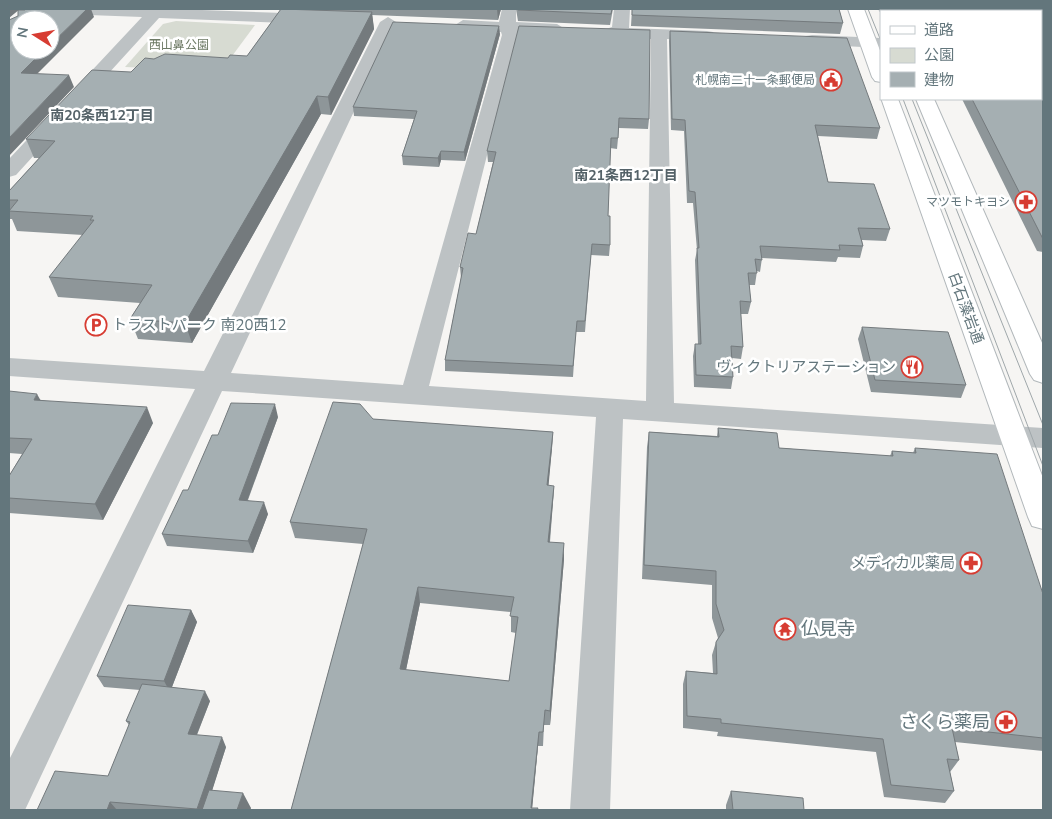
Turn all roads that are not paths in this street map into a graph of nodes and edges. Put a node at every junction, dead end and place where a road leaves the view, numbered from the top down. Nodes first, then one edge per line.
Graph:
1 (62, 9) edge
2 (622, 9) edge
3 (856, 9) edge
4 (193, 11) edge
5 (155, 13) junction
6 (509, 18) edge
7 (332, 20) edge
8 (388, 22) dead end
9 (443, 25) edge
10 (573, 30) edge
11 (592, 31) edge
12 (620, 32) junction
13 (659, 34) junction
14 (718, 36) edge
15 (797, 39) edge
16 (874, 43) edge
17 (880, 72) edge
18 (889, 100) edge
19 (925, 100) edge
20 (9, 171) edge
21 (9, 366) edge
22 (1043, 374) edge
23 (213, 381) junction
24 (414, 394) junction
25 (610, 408) junction
26 (660, 411) junction
27 (1013, 436) junction
28 (1043, 438) edge
29 (1043, 518) edge
30 (9, 802) edge
31 (590, 810) edge

1 - 5 street
2 - 12 street
3 - 16 main road
4 - 5 street
4 - 7 street
5 - 20 street
6 - 9 street
6 - 10 street
6 - 24 street
8 - 23 street
11 - 12 street
12 - 13 street
13 - 14 street
13 - 26 street
15 - 16 street
16 - 17 main road
18 - 27 main road, 白石藻岩通
19 - 22 main road
21 - 23 street
23 - 24 street
23 - 30 street
24 - 25 street
25 - 26 street
25 - 31 street
26 - 27 street
27 - 28 street
27 - 29 main road, 白石藻岩通

